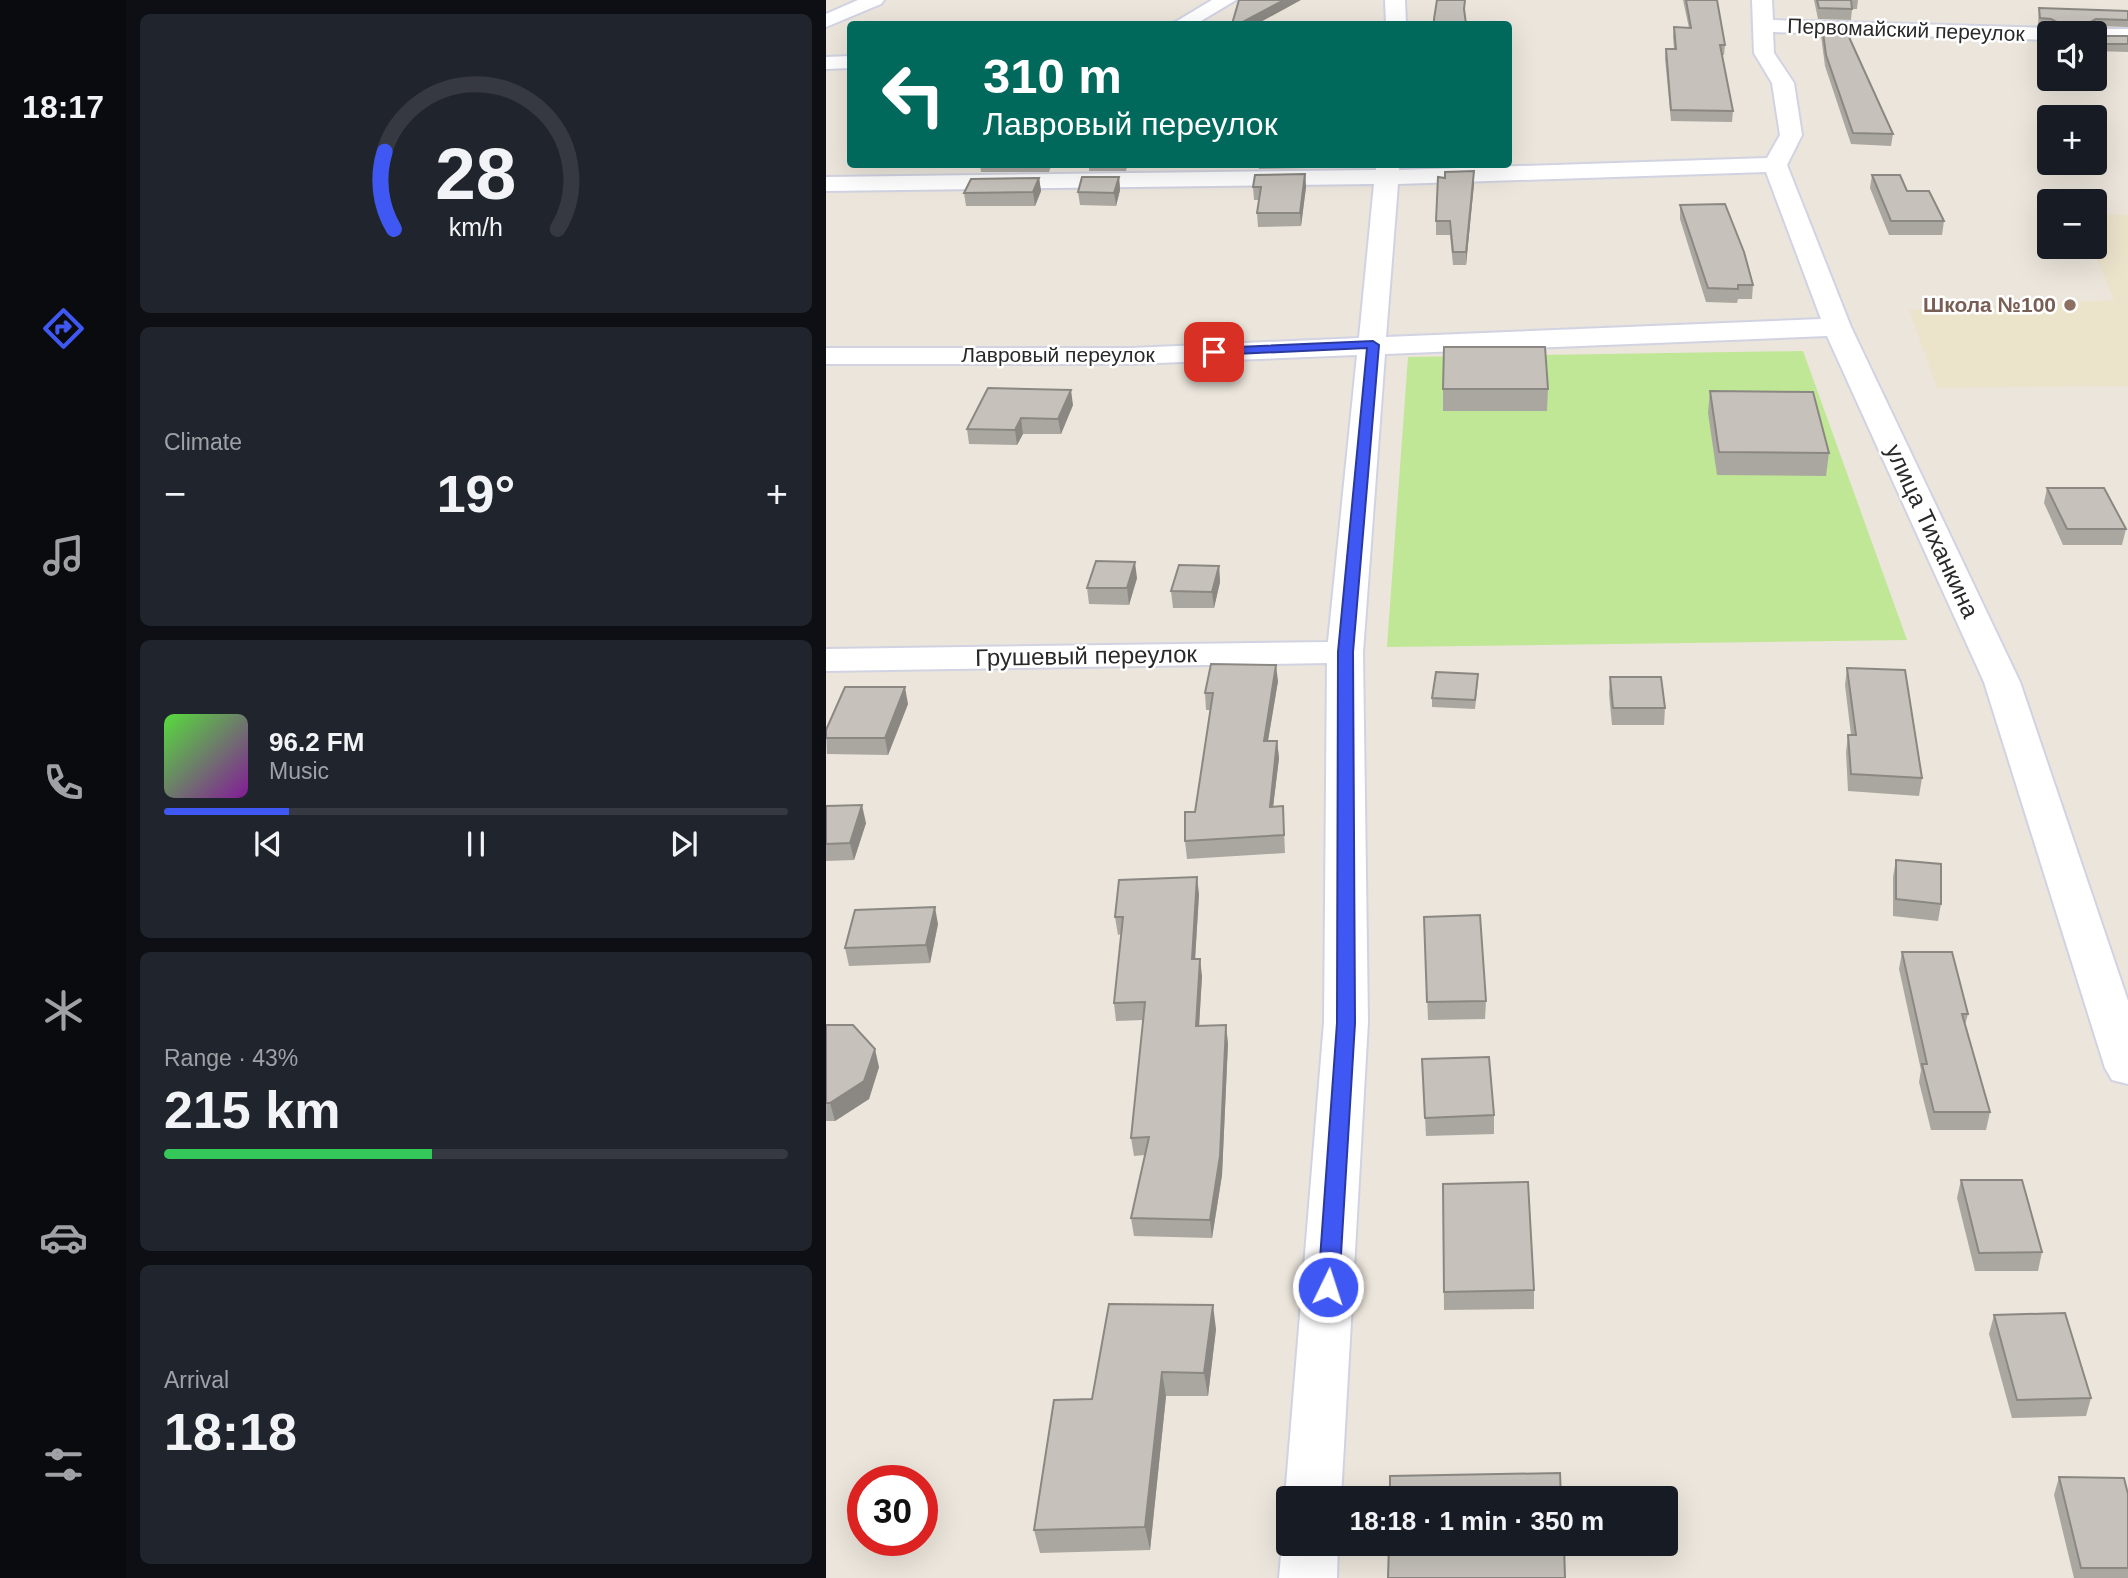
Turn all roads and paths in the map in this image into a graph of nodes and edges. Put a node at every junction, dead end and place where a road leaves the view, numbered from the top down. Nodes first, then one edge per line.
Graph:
1 (874, 0) edge
2 (1226, 0) edge
3 (1395, 0) edge
4 (1763, 13) edge
5 (826, 21) edge
6 (1188, 21) edge
7 (1396, 21) edge
8 (2037, 33) edge
9 (2107, 35) edge
10 (2128, 35) edge
11 (847, 62) edge
12 (826, 63) edge
13 (1775, 165) junction
14 (1387, 171) edge
15 (826, 184) edge
16 (1837, 327) junction
17 (1373, 345) junction
18 (826, 356) edge
19 (1345, 652) junction
20 (826, 660) edge
21 (2128, 1069) edge
22 (1314, 1486) edge
23 (1309, 1556) edge
24 (1308, 1578) edge

1 - 5 street
2 - 6 street
3 - 7 street
4 - 8 street, Первомайский переулок
4 - 13 street
9 - 10 street
11 - 12 street
13 - 14 street
13 - 16 street, улица Тиханкина
14 - 15 street
14 - 17 street
16 - 17 street, Лавровый переулок
16 - 21 street, улица Тиханкина
17 - 18 street, Лавровый переулок
17 - 19 street
19 - 20 street, Грушевый переулок
19 - 22 street
23 - 24 street

